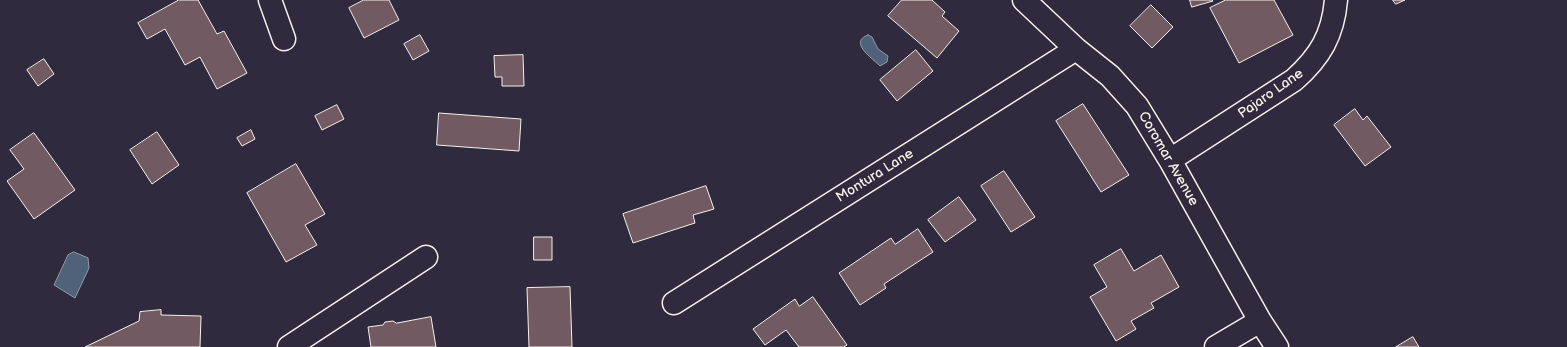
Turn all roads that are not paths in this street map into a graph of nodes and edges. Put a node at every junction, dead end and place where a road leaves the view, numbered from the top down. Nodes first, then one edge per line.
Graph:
1 (270, 0) edge
2 (1024, 0) edge
3 (1336, 0) edge
4 (284, 39) dead end
5 (1076, 49) junction
6 (1170, 160) junction
7 (426, 257) dead end
8 (674, 303) dead end
9 (1260, 321) junction
10 (289, 347) edge
11 (1216, 347) edge
12 (1277, 347) edge

1 - 4 street
2 - 5 street, Coromar Avenue
3 - 6 street, Pajaro Lane
5 - 6 street, Coromar Avenue
5 - 8 street, Montura Lane
6 - 9 street, Coromar Avenue
7 - 10 street
9 - 11 street
9 - 12 street, Coromar Avenue

